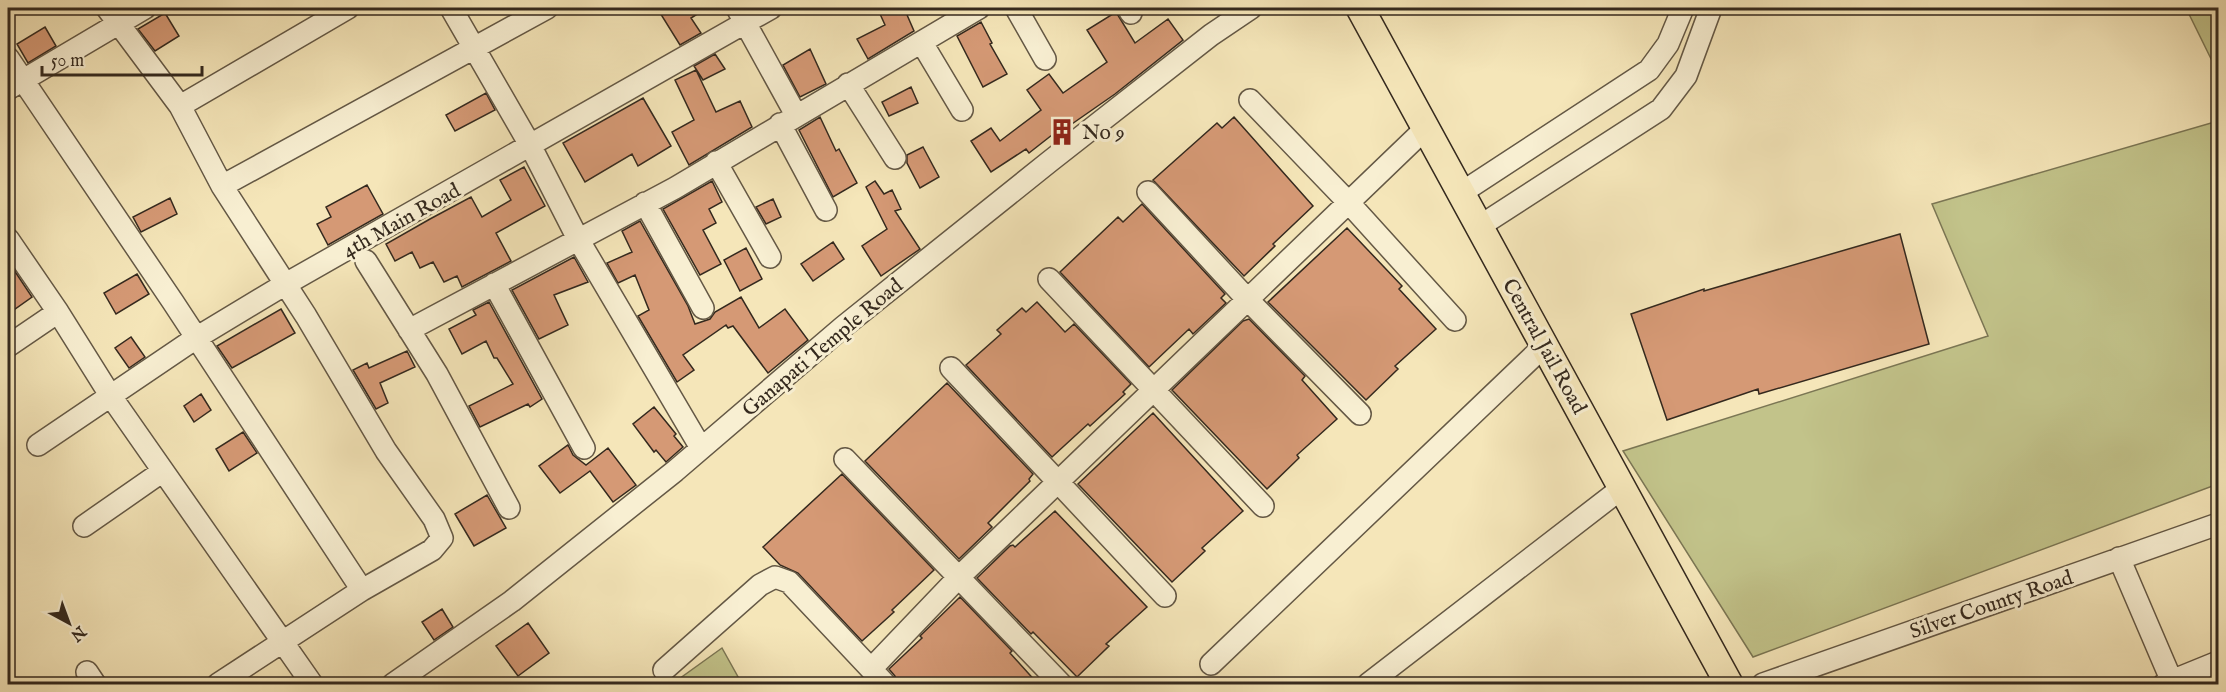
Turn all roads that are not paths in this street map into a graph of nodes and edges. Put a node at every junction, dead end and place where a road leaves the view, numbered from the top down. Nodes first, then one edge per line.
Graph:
1 (145, 8) edge
2 (348, 8) edge
3 (451, 8) edge
4 (547, 8) edge
5 (771, 8) edge
6 (979, 8) edge
7 (1016, 8) edge
8 (1251, 8) edge
9 (1360, 8) edge
10 (1683, 8) edge
11 (1711, 8) edge
12 (741, 15) edge
13 (113, 16) edge
14 (922, 43) junction
15 (475, 48) junction
16 (8, 58) edge
17 (1045, 59) dead end
18 (1649, 70) junction
19 (15, 84) edge
20 (848, 84) junction
21 (1674, 92) junction
22 (1250, 100) dead end
23 (180, 106) junction
24 (962, 111) dead end
25 (788, 119) junction
26 (1426, 128) junction
27 (530, 145) junction
28 (894, 158) dead end
29 (716, 162) junction
30 (222, 186) junction
31 (1148, 192) dead end
32 (1461, 193) junction
33 (645, 203) junction
34 (1349, 203) junction
35 (826, 210) dead end
36 (1480, 226) junction
37 (8, 239) edge
38 (578, 239) junction
39 (770, 256) dead end
40 (366, 261) dead end
41 (1048, 279) dead end
42 (494, 284) junction
43 (284, 285) junction
44 (1248, 300) junction
45 (703, 308) dead end
46 (58, 312) junction
47 (1455, 320) dead end
48 (409, 330) junction
49 (196, 338) junction
50 (1545, 345) junction
51 (8, 346) edge
52 (951, 368) dead end
53 (1154, 389) junction
54 (110, 395) junction
55 (1360, 414) dead end
56 (38, 445) dead end
57 (585, 448) dead end
58 (701, 448) junction
59 (845, 459) dead end
60 (164, 471) junction
61 (1059, 481) junction
62 (1622, 488) junction
63 (1263, 506) dead end
64 (509, 508) dead end
65 (2218, 524) edge
66 (84, 526) dead end
67 (2120, 558) junction
68 (958, 578) junction
69 (362, 590) junction
70 (1165, 596) dead end
71 (282, 643) junction
72 (2218, 662) edge
73 (1211, 664) dead end
74 (664, 670) dead end
75 (878, 677) edge
76 (2170, 683) edge
77 (218, 684) edge
78 (312, 684) edge
79 (393, 684) edge
80 (1061, 684) edge
81 (1368, 684) edge
82 (1729, 684) edge
83 (1763, 684) edge

1 - 13 street
2 - 23 street
3 - 15 street
4 - 15 street
5 - 12 street, 4th Main Road
6 - 14 street
7 - 17 street
8 - 58 street, Ganapati Temple Road
9 - 26 main road, Central Jail Road
10 - 18 street
11 - 21 street
12 - 25 street
12 - 27 street, 4th Main Road
13 - 19 street
13 - 23 street
14 - 20 street
14 - 24 street
15 - 27 street
15 - 30 street
16 - 19 street
18 - 21 street
18 - 32 street
19 - 49 street
20 - 25 street
20 - 28 street
21 - 36 street
22 - 34 street
23 - 30 street
25 - 29 street
25 - 35 street
26 - 32 main road, Central Jail Road
26 - 34 street
27 - 38 street
27 - 43 street, 4th Main Road
29 - 33 street
29 - 39 street
30 - 43 street
31 - 44 street
32 - 36 main road, Central Jail Road
33 - 38 street
33 - 45 street
34 - 44 street
34 - 47 street
36 - 50 main road, Central Jail Road
37 - 46 street
38 - 42 street
38 - 58 street
40 - 48 street
41 - 53 street
42 - 48 street
42 - 57 street
43 - 49 street, 4th Main Road
43 - 69 street
44 - 53 street
44 - 55 street
46 - 51 street
46 - 54 street
48 - 64 street
49 - 54 street, 4th Main Road
49 - 69 street
50 - 62 main road, Central Jail Road
50 - 73 street
52 - 61 street
53 - 61 street
53 - 63 street
54 - 56 street, 4th Main Road
54 - 60 street
58 - 79 street, Ganapati Temple Road
59 - 68 street
60 - 66 street
60 - 71 street
61 - 68 street
61 - 70 street
62 - 81 street
62 - 82 main road, Central Jail Road
65 - 67 street, Silver County Road
67 - 76 street
67 - 83 street, Silver County Road
68 - 75 street
68 - 80 street
69 - 71 street
71 - 77 street
71 - 78 street
72 - 76 street
74 - 75 street

